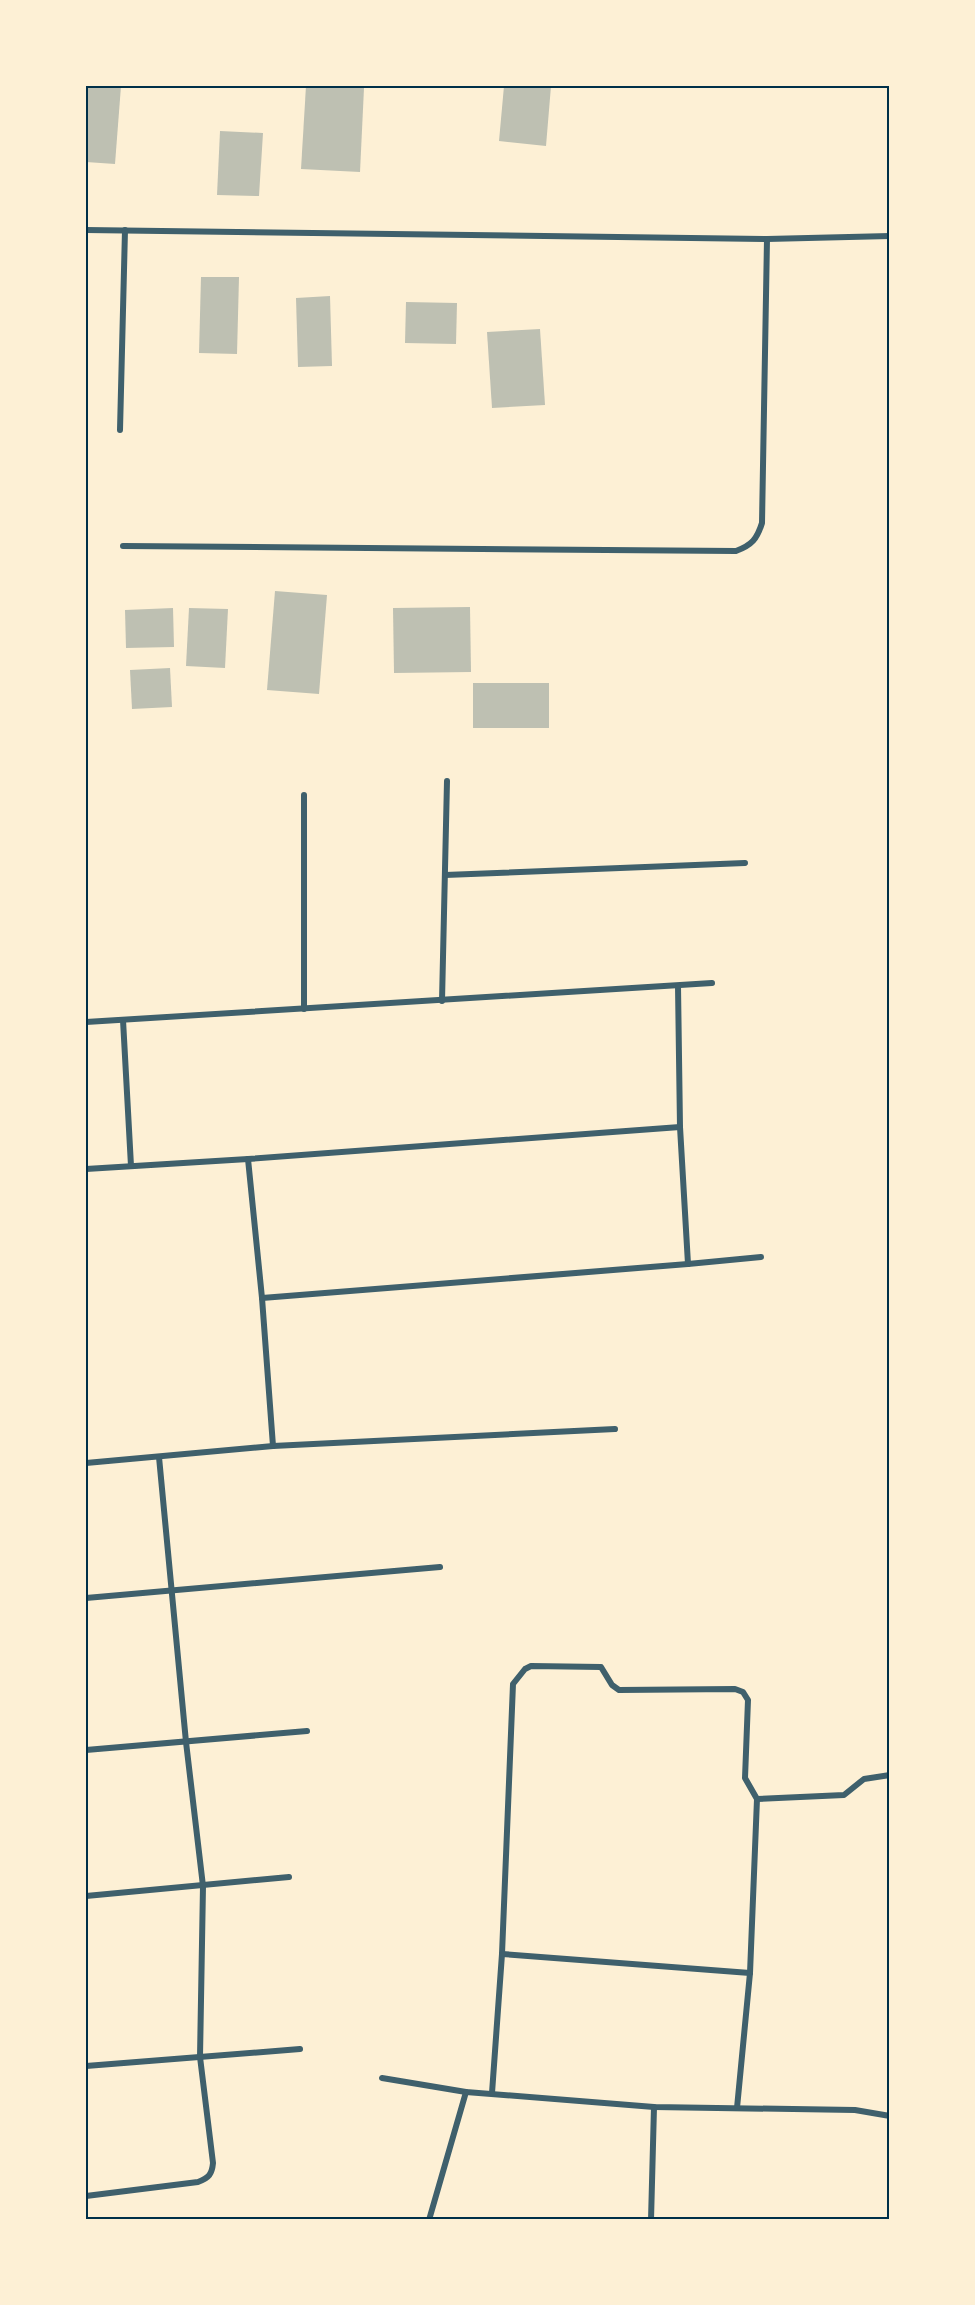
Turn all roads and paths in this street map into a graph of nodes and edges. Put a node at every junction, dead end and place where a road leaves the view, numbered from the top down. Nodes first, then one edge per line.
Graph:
1 (86, 230) edge
2 (125, 230) junction
3 (890, 236) edge
4 (768, 239) junction
5 (120, 430) dead end
6 (123, 546) dead end
7 (447, 781) dead end
8 (304, 795) dead end
9 (745, 863) dead end
10 (445, 874) junction
11 (712, 983) dead end
12 (678, 986) junction
13 (442, 1000) junction
14 (304, 1009) junction
15 (123, 1020) junction
16 (86, 1022) edge
17 (680, 1127) junction
18 (248, 1159) junction
19 (131, 1166) junction
20 (86, 1169) edge
21 (761, 1257) dead end
22 (688, 1264) junction
23 (262, 1298) junction
24 (615, 1429) dead end
25 (273, 1446) junction
26 (159, 1457) junction
27 (86, 1463) edge
28 (441, 1567) dead end
29 (173, 1590) junction
30 (86, 1598) edge
31 (307, 1731) dead end
32 (186, 1742) junction
33 (86, 1750) edge
34 (890, 1775) edge
35 (757, 1798) junction
36 (289, 1877) dead end
37 (202, 1886) junction
38 (86, 1896) edge
39 (502, 1954) junction
40 (750, 1973) junction
41 (300, 2049) dead end
42 (200, 2057) junction
43 (86, 2066) edge
44 (382, 2078) dead end
45 (466, 2092) junction
46 (492, 2092) junction
47 (654, 2107) junction
48 (737, 2108) junction
49 (890, 2116) edge
50 (86, 2196) edge
51 (429, 2220) edge
52 (651, 2220) edge

1 - 2 street
2 - 4 street
2 - 5 street
3 - 4 street
4 - 6 street
7 - 10 street
8 - 14 street
9 - 10 street
10 - 13 street
11 - 12 street
12 - 13 street
12 - 17 street
13 - 14 street
14 - 15 street
15 - 16 street
15 - 19 street
17 - 18 street
17 - 22 street
18 - 19 street
18 - 23 street
19 - 20 street
21 - 22 street
22 - 23 street
23 - 25 street
24 - 25 street
25 - 26 street
26 - 27 street
26 - 29 street
28 - 29 street
29 - 30 street
29 - 32 street
31 - 32 street
32 - 33 street
32 - 37 street
34 - 35 street
35 - 39 street
35 - 40 street
36 - 37 street
37 - 38 street
37 - 42 street
39 - 40 street
39 - 46 street
40 - 48 street
41 - 42 street
42 - 43 street
42 - 50 street
44 - 45 street
45 - 46 street
45 - 51 street
46 - 47 street
47 - 48 street
47 - 52 street
48 - 49 street

